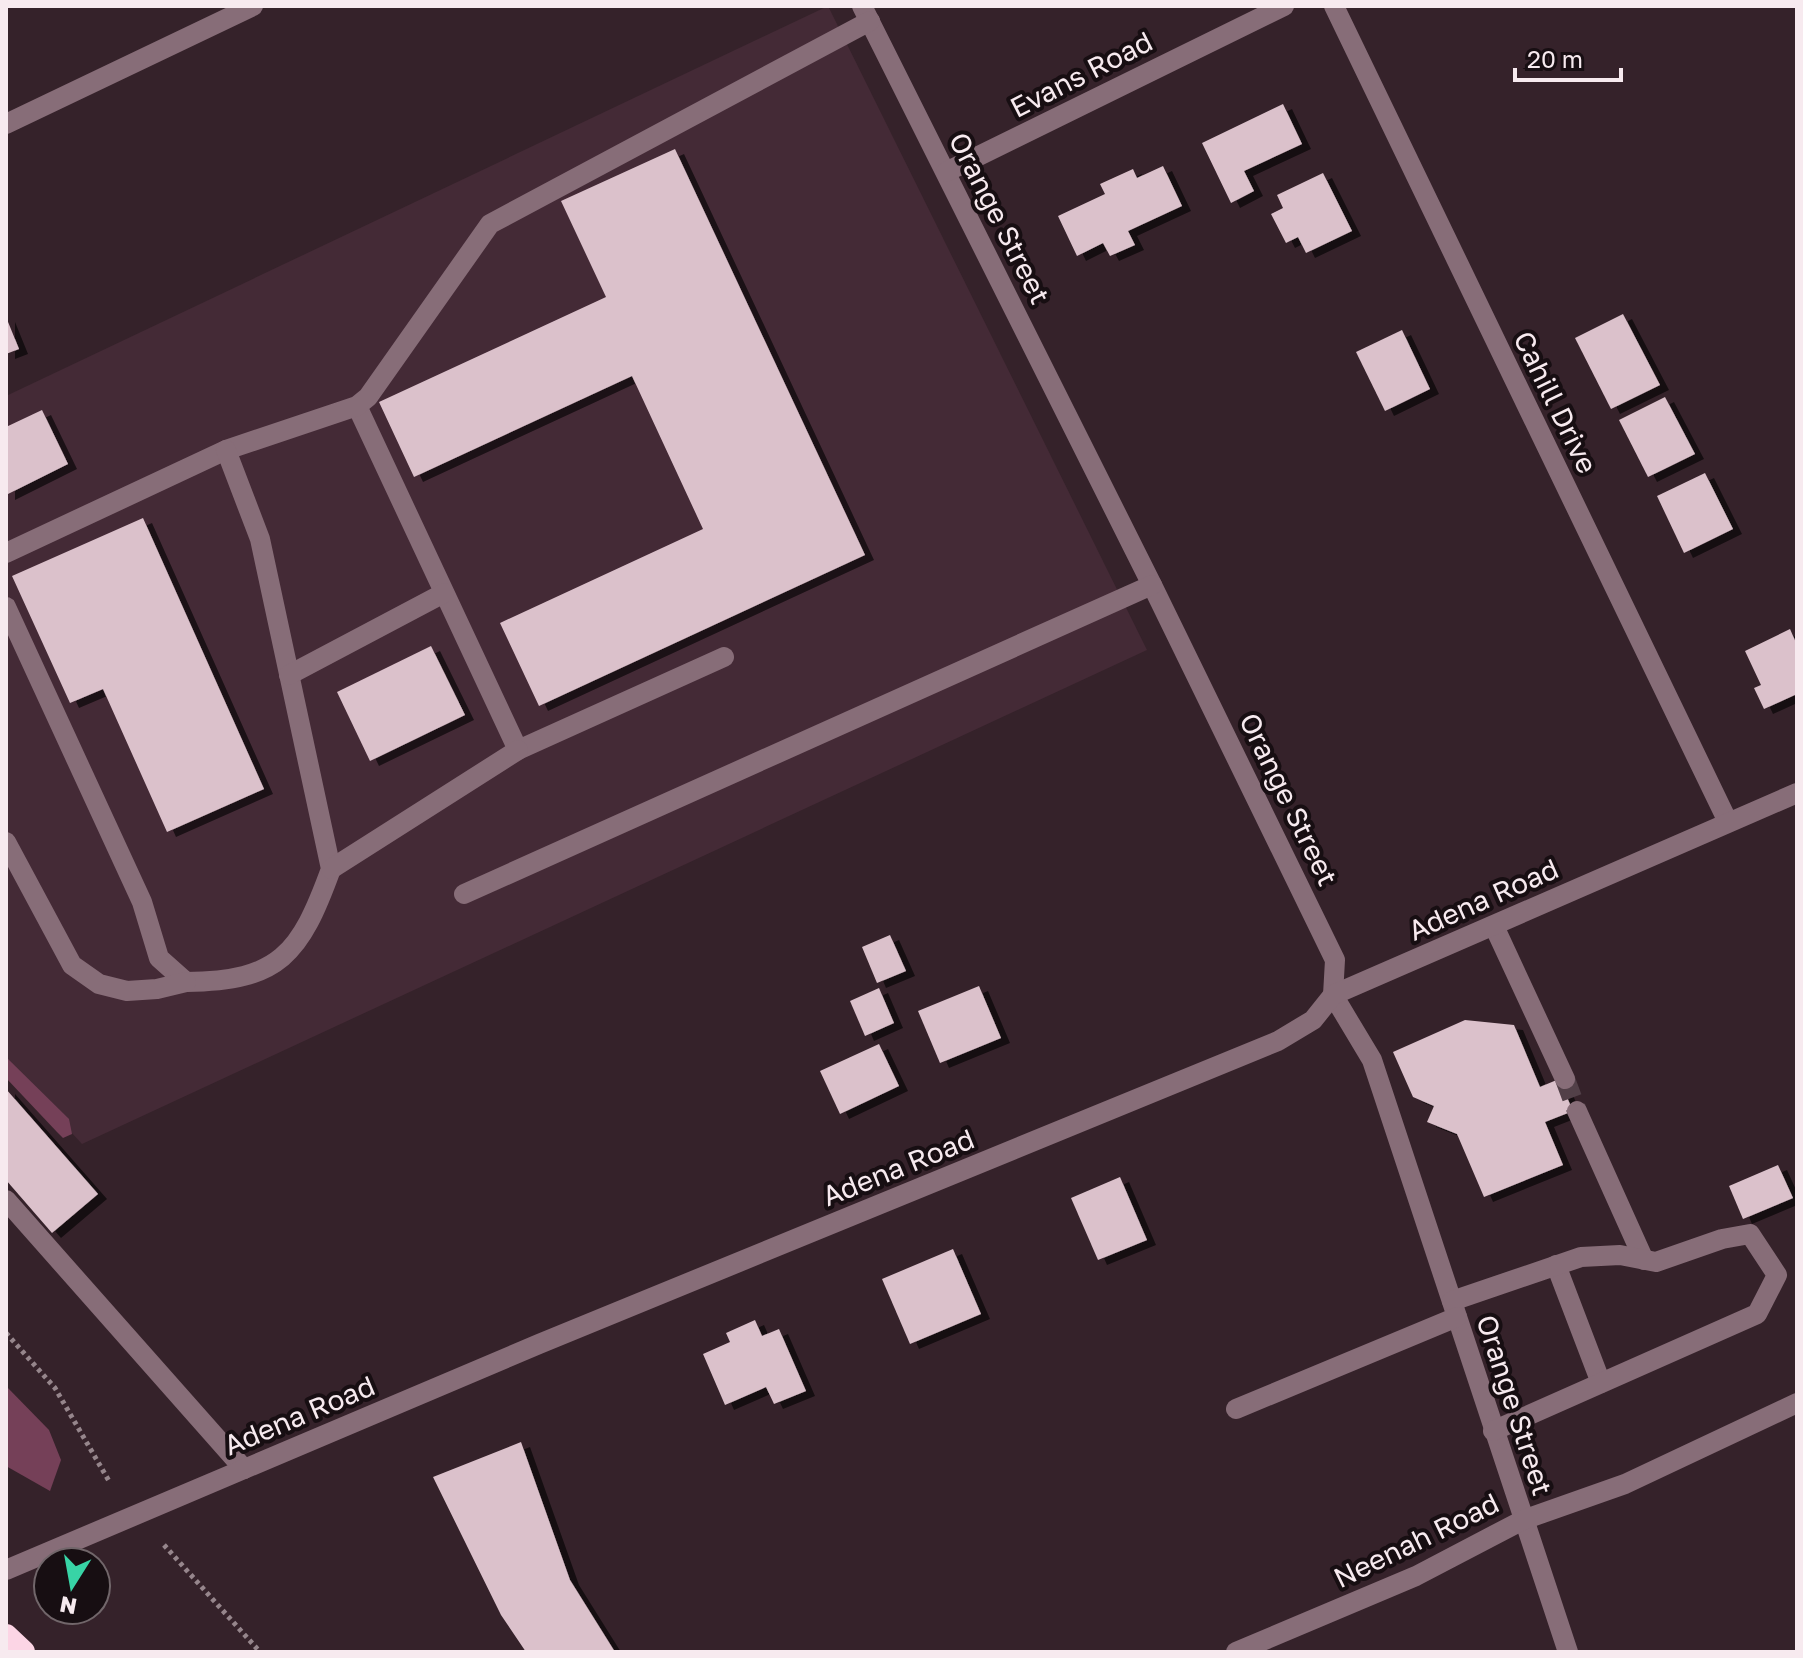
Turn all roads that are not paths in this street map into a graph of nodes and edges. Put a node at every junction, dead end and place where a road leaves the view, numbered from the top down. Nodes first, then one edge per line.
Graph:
1 (253, 6) edge
2 (1284, 6) edge
3 (1334, 6) edge
4 (866, 14) edge
5 (6, 124) edge
6 (946, 172) junction
7 (357, 406) junction
8 (226, 450) junction
9 (6, 553) edge
10 (1152, 585) junction
11 (444, 593) junction
12 (6, 607) edge
13 (724, 657) dead end
14 (289, 675) junction
15 (518, 750) junction
16 (1797, 793) edge
17 (1728, 822) junction
18 (6, 842) edge
19 (331, 869) junction
20 (464, 894) dead end
21 (1494, 926) junction
22 (186, 982) junction
23 (1333, 995) junction
24 (1565, 1079) tunnel mouth
25 (1577, 1111) tunnel mouth
26 (6, 1200) edge
27 (1644, 1260) junction
28 (1556, 1265) junction
29 (1455, 1309) junction
30 (1601, 1383) junction
31 (1797, 1403) edge
32 (1236, 1409) dead end
33 (1493, 1431) junction
34 (244, 1469) junction
35 (1523, 1520) junction
36 (6, 1570) edge
37 (6, 1636) edge
38 (23, 1652) edge
39 (1236, 1652) edge
40 (1568, 1652) edge

1 - 5 street
2 - 6 street, Evans Road
3 - 17 street, Cahill Drive
4 - 6 street, Orange Street
4 - 7 street
6 - 10 street, Orange Street
7 - 8 street
7 - 11 street
8 - 9 street
8 - 14 street
10 - 20 street
10 - 23 street, Orange Street
11 - 14 street
11 - 15 street
12 - 22 street
13 - 15 street
14 - 19 street
15 - 19 street
16 - 17 street, Adena Road
17 - 21 street, Adena Road
18 - 22 street
19 - 22 street
21 - 23 street, Adena Road
21 - 24 street
23 - 29 street, Orange Street
23 - 34 street, Adena Road
25 - 27 street
26 - 34 street
27 - 28 street
27 - 30 street
28 - 29 street
28 - 30 street
29 - 32 street
29 - 33 street, Orange Street
30 - 33 street
31 - 35 street, Neenah Road
33 - 35 street, Orange Street
34 - 36 street, Adena Road
35 - 39 street, Neenah Road
35 - 40 street, Orange Street
37 - 38 highway

